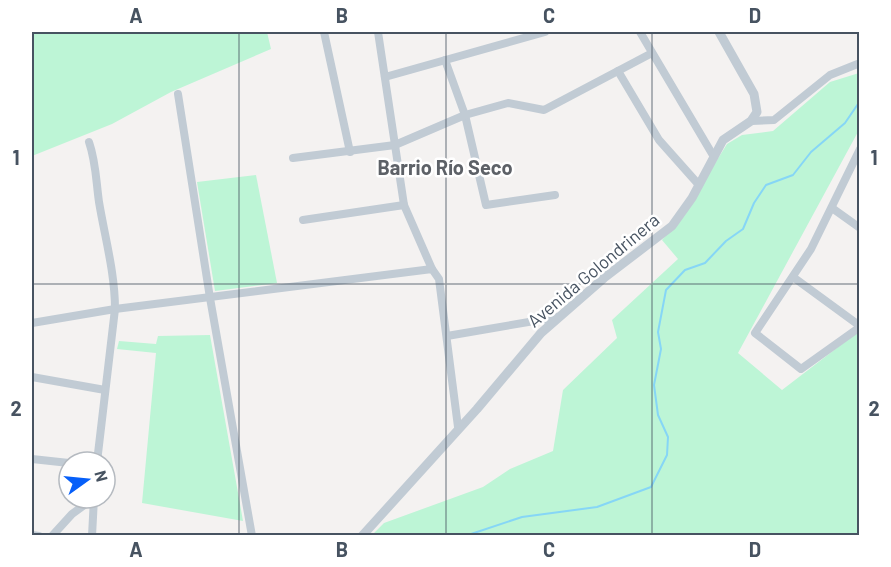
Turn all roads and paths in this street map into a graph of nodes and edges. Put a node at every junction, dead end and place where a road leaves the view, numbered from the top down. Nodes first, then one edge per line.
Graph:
1 (324, 32) edge
2 (378, 32) edge
3 (545, 32) edge
4 (640, 32) edge
5 (719, 32) edge
6 (652, 53) junction
7 (445, 60) junction
8 (860, 63) edge
9 (618, 71) junction
10 (385, 77) junction
11 (178, 94) dead end
12 (465, 115) junction
13 (751, 121) junction
14 (89, 142) dead end
15 (395, 144) junction
16 (860, 149) edge
17 (350, 152) junction
18 (714, 157) junction
19 (293, 158) dead end
20 (699, 185) junction
21 (555, 195) dead end
22 (404, 205) junction
23 (832, 208) junction
24 (303, 220) dead end
25 (860, 228) edge
26 (432, 269) junction
27 (793, 277) junction
28 (210, 298) junction
29 (115, 309) junction
30 (558, 317) junction
31 (32, 323) edge
32 (860, 326) edge
33 (447, 336) junction
34 (32, 377) edge
35 (105, 390) junction
36 (458, 427) junction
37 (98, 450) edge
38 (32, 459) edge
39 (57, 462) edge
40 (78, 510) edge
41 (93, 510) edge
42 (32, 534) edge
43 (39, 536) edge
44 (52, 536) edge
45 (92, 536) edge
46 (252, 536) edge
47 (362, 536) edge

1 - 17 street
2 - 10 street
3 - 7 street
4 - 6 street
5 - 13 street
6 - 9 street
6 - 18 street
7 - 10 street
7 - 12 street
8 - 13 street, Avenida Golondrinera
9 - 12 street
9 - 20 street
10 - 15 street
11 - 28 street
12 - 15 street
12 - 21 street
13 - 18 street, Avenida Golondrinera
14 - 29 street
15 - 17 street
15 - 22 street
16 - 23 street
17 - 19 street
18 - 20 street, Avenida Golondrinera
20 - 30 street, Avenida Golondrinera
22 - 24 street
22 - 26 street
23 - 25 street
23 - 27 street
26 - 28 street
26 - 33 street
27 - 32 street
27 - 32 street
28 - 29 street
28 - 46 street
29 - 31 street
29 - 35 street
30 - 33 street
30 - 36 street, Avenida Golondrinera
33 - 36 street
34 - 35 street
35 - 37 street
36 - 47 street, Avenida Golondrinera
38 - 39 street
40 - 44 street
41 - 45 street
42 - 43 street

